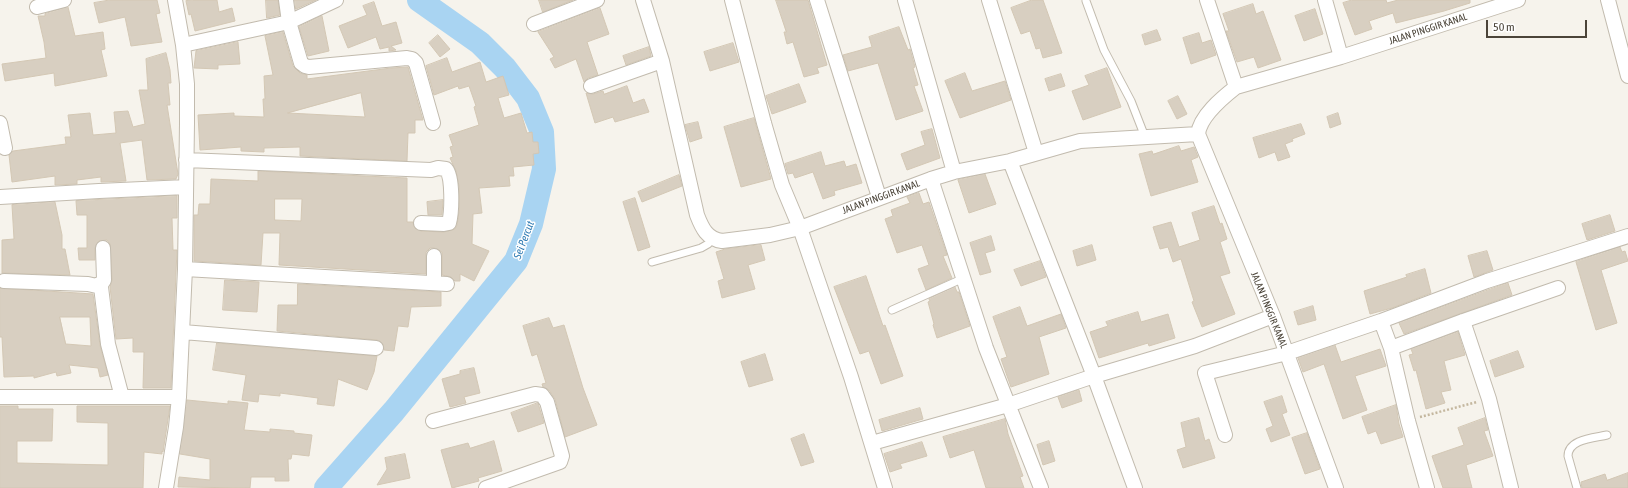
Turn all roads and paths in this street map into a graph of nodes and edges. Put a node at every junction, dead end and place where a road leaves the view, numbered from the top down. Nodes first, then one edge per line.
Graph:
1 (64, 0) edge
2 (175, 0) edge
3 (286, 0) edge
4 (336, 0) edge
5 (597, 0) edge
6 (643, 0) edge
7 (732, 0) edge
8 (817, 0) edge
9 (905, 0) edge
10 (990, 0) edge
11 (1207, 0) edge
12 (1325, 0) edge
13 (1518, 0) edge
14 (1608, 0) edge
15 (1086, 1) edge
16 (37, 7) dead end
17 (288, 22) junction
18 (534, 24) dead end
19 (183, 45) junction
20 (1341, 57) junction
21 (662, 61) junction
22 (1628, 76) edge
23 (592, 86) dead end
24 (1236, 87) junction
25 (0, 123) edge
26 (433, 123) dead end
27 (1198, 134) junction
28 (1145, 137) junction
29 (5, 148) dead end
30 (1036, 153) junction
31 (186, 160) junction
32 (1010, 161) junction
33 (954, 172) junction
34 (932, 179) junction
35 (186, 187) junction
36 (0, 197) edge
37 (879, 197) junction
38 (421, 223) dead end
39 (800, 228) junction
40 (1628, 236) edge
41 (713, 239) junction
42 (103, 248) dead end
43 (434, 256) dead end
44 (652, 262) dead end
45 (185, 269) junction
46 (964, 278) junction
47 (4, 281) dead end
48 (97, 285) junction
49 (1558, 288) dead end
50 (892, 310) dead end
51 (1273, 316) junction
52 (1381, 321) junction
53 (1463, 321) junction
54 (183, 332) junction
55 (376, 348) dead end
56 (1391, 348) junction
57 (1287, 353) junction
58 (1094, 376) junction
59 (0, 396) edge
60 (122, 397) junction
61 (179, 397) junction
62 (1489, 399) junction
63 (1008, 405) junction
64 (1408, 420) junction
65 (433, 421) dead end
66 (1225, 435) dead end
67 (1607, 435) dead end
68 (872, 443) junction
69 (166, 488) edge
70 (486, 488) edge
71 (885, 488) edge
72 (1041, 488) edge
73 (1135, 488) edge
74 (1336, 488) edge
75 (1427, 488) edge
76 (1511, 488) edge
77 (1577, 488) edge

1 - 16 street
2 - 19 street
3 - 17 street
4 - 17 street
5 - 18 street
6 - 21 street
7 - 39 street
8 - 37 street
9 - 33 street
10 - 30 street
11 - 24 street
12 - 20 street
13 - 20 street, JALAN PINGGIR KANAL
14 - 22 street
15 - 28 lane
17 - 19 street
17 - 26 street
19 - 31 street
20 - 24 street, JALAN PINGGIR KANAL
21 - 23 street
21 - 41 street
24 - 27 street, JALAN PINGGIR KANAL
25 - 29 street
27 - 28 street, JALAN PINGGIR KANAL
27 - 51 street, JALAN PINGGIR KANAL
28 - 30 street, JALAN PINGGIR KANAL
30 - 32 street, JALAN PINGGIR KANAL
31 - 35 street
31 - 38 street
32 - 33 street, JALAN PINGGIR KANAL
32 - 58 street
33 - 34 street, JALAN PINGGIR KANAL
34 - 37 street, JALAN PINGGIR KANAL
34 - 46 street
35 - 36 street
35 - 45 street
37 - 39 street, JALAN PINGGIR KANAL
39 - 41 street, JALAN PINGGIR KANAL
39 - 68 street
40 - 52 street
41 - 44 lane
42 - 48 street
43 - 45 street
45 - 54 street
46 - 50 lane
46 - 63 street
47 - 48 street
48 - 60 street
49 - 53 street
51 - 57 street, JALAN PINGGIR KANAL
51 - 58 street
52 - 56 street
52 - 57 street
53 - 56 street
53 - 62 street
54 - 55 street
54 - 61 street
56 - 64 street
57 - 66 street
57 - 74 street, JALAN PINGGIR KANAL
58 - 63 street
58 - 73 street
59 - 60 street
60 - 61 street
61 - 69 street
62 - 64 path
62 - 76 street
63 - 68 street
63 - 72 street
64 - 75 street
65 - 70 street
67 - 77 lane
68 - 71 street

